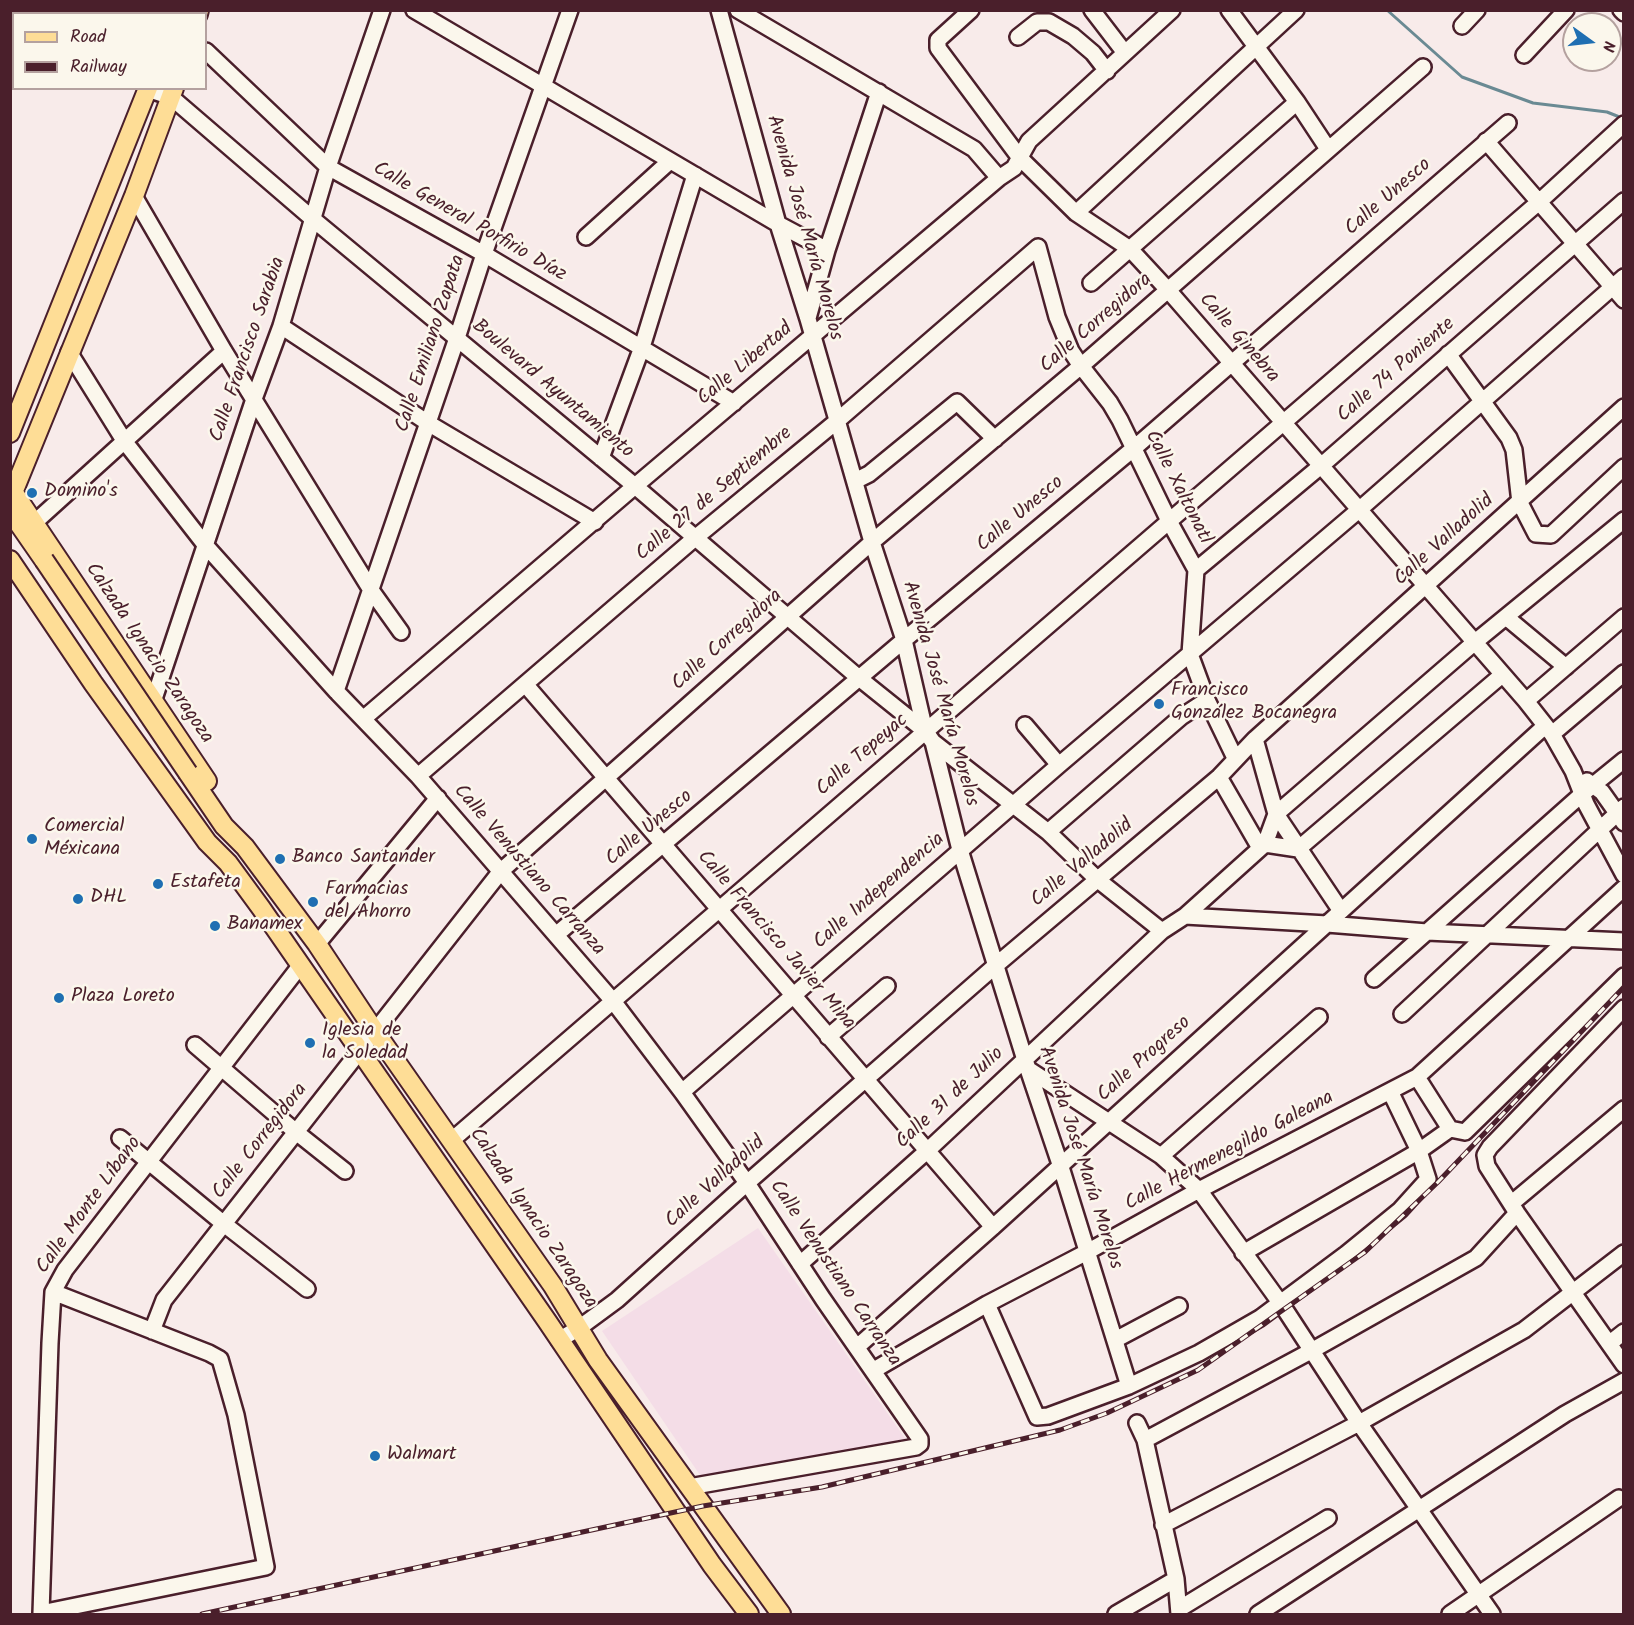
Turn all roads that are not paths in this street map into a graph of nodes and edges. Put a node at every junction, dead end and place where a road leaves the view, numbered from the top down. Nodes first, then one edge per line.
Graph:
1 (382, 10) edge
2 (414, 10) edge
3 (570, 10) edge
4 (719, 10) edge
5 (738, 10) edge
6 (971, 10) edge
7 (1092, 10) edge
8 (1172, 10) edge
9 (1296, 10) edge
10 (1477, 10) edge
11 (1566, 10) edge
12 (1232, 15) edge
13 (1155, 16) edge
14 (1462, 26) dead end
15 (1018, 37) dead end
16 (1255, 47) junction
17 (207, 52) edge
18 (1125, 53) junction
19 (1524, 55) dead end
20 (1423, 67) dead end
21 (1107, 71) junction
22 (543, 86) junction
23 (148, 90) edge
24 (154, 90) edge
25 (879, 92) junction
26 (173, 93) edge
27 (1297, 102) junction
28 (1508, 123) dead end
29 (1623, 124) edge
30 (1486, 141) junction
31 (1328, 148) junction
32 (1020, 158) junction
33 (670, 161) junction
34 (328, 167) junction
35 (695, 175) junction
36 (999, 178) junction
37 (134, 195) junction
38 (1623, 201) edge
39 (1539, 202) junction
40 (1076, 213) junction
41 (314, 220) junction
42 (778, 224) junction
43 (586, 237) dead end
44 (1574, 243) junction
45 (1038, 247) joint
46 (827, 249) junction
47 (1130, 249) junction
48 (484, 254) junction
49 (1618, 282) edge
50 (1091, 283) dead end
51 (1168, 290) junction
52 (1623, 300) edge
53 (808, 318) junction
54 (281, 326) junction
55 (813, 336) junction
56 (457, 338) junction
57 (642, 347) junction
58 (224, 351) junction
59 (69, 352) junction
60 (1448, 354) junction
61 (1231, 363) junction
62 (1081, 366) junction
63 (254, 399) junction
64 (1483, 399) junction
65 (734, 403) junction
66 (1623, 407) edge
67 (837, 421) junction
68 (1282, 422) junction
69 (428, 423) junction
70 (12, 427) edge
71 (995, 439) junction
72 (125, 442) junction
73 (1133, 449) junction
74 (601, 458) junction
75 (1322, 465) junction
76 (1623, 466) edge
77 (855, 481) junction
78 (635, 486) junction
79 (12, 493) edge
80 (1520, 503) junction
81 (1360, 509) junction
82 (10, 511) edge
83 (1623, 520) edge
84 (1169, 521) junction
85 (595, 522) junction
86 (34, 523) junction
87 (10, 533) edge
88 (695, 538) junction
89 (872, 542) junction
90 (206, 546) junction
91 (10, 560) edge
92 (1196, 570) junction
93 (10, 577) edge
94 (1426, 586) junction
95 (371, 590) junction
96 (37, 598) junction
97 (95, 615) junction
98 (786, 616) junction
99 (1506, 616) junction
100 (1623, 617) edge
101 (401, 632) dead end
102 (61, 636) junction
103 (904, 640) junction
104 (1475, 642) junction
105 (1190, 654) junction
106 (1566, 667) junction
107 (1623, 673) edge
108 (1502, 675) junction
109 (859, 678) junction
110 (525, 684) junction
111 (336, 691) junction
112 (1207, 700) junction
113 (1526, 701) junction
114 (153, 702) junction
115 (363, 719) junction
116 (1025, 725) dead end
117 (1549, 730) junction
118 (929, 736) junction
119 (1255, 739) junction
120 (1235, 758) junction
121 (1623, 760) edge
122 (1059, 765) junction
123 (1573, 771) junction
124 (183, 776) junction
125 (418, 776) junction
126 (606, 777) junction
127 (1219, 777) junction
128 (1594, 786) junction
129 (1581, 795) junction
130 (438, 798) junction
131 (1013, 805) junction
132 (1276, 814) junction
133 (1622, 814) edge
134 (1600, 830) junction
135 (1048, 832) junction
136 (665, 844) junction
137 (1262, 846) junction
138 (246, 847) junction
139 (1298, 849) junction
140 (960, 850) junction
141 (228, 862) junction
142 (501, 871) junction
143 (1623, 875) edge
144 (1098, 880) junction
145 (1623, 888) edge
146 (719, 908) junction
147 (1341, 911) junction
148 (1185, 916) junction
149 (1327, 924) junction
150 (1162, 931) junction
151 (1427, 932) junction
152 (557, 934) junction
153 (1487, 936) junction
154 (1567, 939) junction
155 (1623, 941) edge
156 (317, 944) junction
157 (300, 966) junction
158 (995, 966) junction
159 (1623, 976) edge
160 (1374, 979) dead end
161 (887, 986) dead end
162 (792, 996) junction
163 (613, 1001) junction
164 (1623, 1008) edge
165 (1402, 1014) dead end
166 (1319, 1017) dead end
167 (376, 1033) junction
168 (828, 1037) junction
169 (195, 1045) dead end
170 (360, 1052) junction
171 (1027, 1064) junction
172 (221, 1066) junction
173 (1417, 1077) junction
174 (866, 1080) junction
175 (1390, 1091) junction
176 (682, 1092) junction
177 (1623, 1109) edge
178 (1108, 1122) junction
179 (1458, 1130) junction
180 (296, 1132) junction
181 (120, 1138) dead end
182 (452, 1140) junction
183 (927, 1151) junction
184 (1419, 1151) junction
185 (1161, 1156) junction
186 (148, 1161) junction
187 (1060, 1164) junction
188 (345, 1171) dead end
189 (747, 1183) junction
190 (1199, 1190) junction
191 (1514, 1208) junction
192 (224, 1224) junction
193 (993, 1227) junction
194 (1087, 1252) junction
195 (1243, 1253) junction
196 (1623, 1253) edge
197 (800, 1264) junction
198 (307, 1289) dead end
199 (53, 1292) junction
200 (1574, 1292) junction
201 (1279, 1302) junction
202 (987, 1304) junction
203 (1179, 1306) dead end
204 (579, 1328) junction
205 (152, 1331) junction
206 (1623, 1332) edge
207 (1115, 1340) junction
208 (1610, 1343) junction
209 (562, 1344) junction
210 (857, 1347) junction
211 (1311, 1351) junction
212 (598, 1360) junction
213 (1623, 1365) edge
214 (874, 1370) junction
215 (1623, 1381) edge
216 (1129, 1386) junction
217 (1137, 1423) dead end
218 (1359, 1423) junction
219 (1145, 1440) junction
220 (689, 1487) junction
221 (1619, 1498) dead end
222 (1419, 1510) junction
223 (1328, 1518) dead end
224 (1163, 1525) junction
225 (1176, 1579) junction
226 (1478, 1596) junction
227 (1179, 1612) edge
228 (749, 1614) edge
229 (782, 1614) edge
230 (1116, 1614) edge
231 (1258, 1614) edge
232 (1450, 1614) edge
233 (1492, 1614) edge

1 - 34 street, Calle Francisco Sarabia
2 - 22 street
3 - 22 street, Calle Emiliano Zapata
4 - 42 street, Avenida José María Morelos
5 - 25 street
6 - 32 street, Calle Ginebra
7 - 18 street
8 - 13 street, Calle Libertad
9 - 16 street
10 - 14 street
11 - 19 street
12 - 16 street
13 - 18 street, Calle Libertad
15 - 21 street
16 - 27 street
16 - 40 street
17 - 34 street, Calle General Porfirio Díaz
18 - 21 street, Calle Libertad
20 - 31 street, Calle Corregidora
21 - 32 street, Calle Libertad
22 - 33 street
22 - 48 street, Calle Emiliano Zapata
23 - 70 main road
24 - 26 street, Boulevard Ayuntamiento
25 - 36 street
25 - 46 street
26 - 37 main road
26 - 41 street, Boulevard Ayuntamiento
27 - 31 street
27 - 47 street
28 - 30 street, Calle Unesco
29 - 39 street, Calle 74 Poniente
30 - 39 street
30 - 61 street, Calle Unesco
31 - 51 street, Calle Corregidora
32 - 36 street, Calle Libertad
32 - 40 street, Calle Ginebra
33 - 35 street
33 - 43 street
34 - 41 street, Calle Francisco Sarabia
34 - 48 street, Calle General Porfirio Díaz
35 - 42 street
35 - 57 street
36 - 55 street, Calle Libertad
37 - 58 street
37 - 59 main road
38 - 44 street, Calle 74 Poniente
39 - 44 street
39 - 68 street, Calle 74 Poniente
40 - 47 street, Calle Ginebra
41 - 54 street, Calle Francisco Sarabia
41 - 56 street, Boulevard Ayuntamiento
42 - 46 street
42 - 53 street, Avenida José María Morelos
44 - 49 street
44 - 60 street, Calle 74 Poniente
45 - 62 street, Calle Xaltonatl
45 - 67 street, Calle 27 de Septiembre
46 - 53 street
47 - 50 street
47 - 51 street, Calle Ginebra
48 - 56 street, Calle Emiliano Zapata
48 - 57 street, Calle General Porfirio Díaz
49 - 52 street
49 - 64 street, Calle Independencia
51 - 61 street, Calle Ginebra
51 - 62 street, Calle Corregidora
53 - 55 street, Avenida José María Morelos
54 - 63 street, Calle Francisco Sarabia
54 - 69 street
55 - 65 street, Calle Libertad
55 - 67 street, Avenida José María Morelos
56 - 69 street, Calle Emiliano Zapata
56 - 74 street, Boulevard Ayuntamiento
57 - 65 street, Calle General Porfirio Díaz
57 - 74 street
58 - 63 street
58 - 72 street
59 - 72 street, Calle Venustiano Carranza
59 - 79 main road
60 - 64 street
60 - 75 street, Calle 74 Poniente
61 - 68 street, Calle Ginebra
61 - 73 street, Calle Unesco
62 - 71 street, Calle Corregidora
62 - 73 street, Calle Xaltonatl
63 - 90 street, Calle Francisco Sarabia
63 - 95 street
64 - 80 street
64 - 81 street, Calle Independencia
65 - 78 street, Calle Libertad
66 - 80 street, Calle Valladolid
67 - 77 street, Avenida José María Morelos
67 - 88 street, Calle 27 de Septiembre
68 - 75 street, Calle Ginebra
68 - 84 street, Calle 74 Poniente
69 - 85 street
69 - 95 street, Calle Emiliano Zapata
71 - 77 street
71 - 89 street, Calle Corregidora
72 - 86 street
72 - 90 street, Calle Venustiano Carranza
73 - 84 street, Calle Xaltonatl
73 - 103 street, Calle Unesco
74 - 78 street, Boulevard Ayuntamiento
75 - 81 street, Calle Ginebra
75 - 92 street, Calle 74 Poniente
76 - 80 street
77 - 89 street, Avenida José María Morelos
78 - 85 street, Calle Libertad
78 - 88 street, Boulevard Ayuntamiento
79 - 86 main road, Calzada Ignacio Zaragoza
80 - 94 street, Calle Valladolid
81 - 94 street, Calle Ginebra
81 - 105 street, Calle Independencia
82 - 124 main road, Calzada Ignacio Zaragoza, bridge
83 - 99 street
84 - 92 street, Calle Xaltonatl
84 - 118 street, Calle Tepeyac
85 - 115 street, Calle Libertad
86 - 97 main road, Calzada Ignacio Zaragoza
87 - 124 main road, Calzada Ignacio Zaragoza
88 - 98 street, Boulevard Ayuntamiento
88 - 110 street, Calle 27 de Septiembre
89 - 98 street, Calle Corregidora
89 - 103 street, Avenida José María Morelos
90 - 111 street, Calle Venustiano Carranza
90 - 114 street, Calle Francisco Sarabia
91 - 96 main road, Calzada Ignacio Zaragoza
92 - 105 street, Calle Xaltonatl
93 - 96 main road
94 - 104 street, Calle Ginebra
94 - 119 street, Calle Valladolid
95 - 101 street
95 - 111 street, Calle Emiliano Zapata
96 - 102 main road, Calzada Ignacio Zaragoza
97 - 102 main road
97 - 114 main road, Calzada Ignacio Zaragoza
98 - 109 street, Boulevard Ayuntamiento
98 - 126 street, Calle Corregidora
99 - 104 street
99 - 106 street
100 - 106 street
102 - 141 main road, Calzada Ignacio Zaragoza
103 - 109 street, Calle Unesco
103 - 118 street, Avenida José María Morelos
104 - 108 street, Calle Ginebra
104 - 132 street
105 - 112 street, Calle Xaltonatl
105 - 122 street, Calle Independencia
106 - 113 street
107 - 117 street, Calle Progreso
108 - 113 street, Calle Ginebra
108 - 139 street
109 - 118 street, Boulevard Ayuntamiento
109 - 136 street, Calle Unesco
110 - 125 street, Calle 27 de Septiembre
110 - 126 street, Calle Francisco Javier Mina
111 - 115 street, Calle Venustiano Carranza
112 - 120 street, Calle Xaltonatl
112 - 135 street
113 - 117 street, Calle Ginebra
114 - 138 main road, Calzada Ignacio Zaragoza
115 - 125 street, Calle Venustiano Carranza
116 - 122 street
117 - 123 street, Calle Ginebra
117 - 147 street, Calle Progreso
118 - 131 street, Boulevard Ayuntamiento
118 - 140 street, Avenida José María Morelos
118 - 146 street, Calle Tepeyac
119 - 120 street, Calle Valladolid
119 - 132 street
120 - 127 street, Calle Valladolid
121 - 128 street
122 - 131 street, Calle Independencia
123 - 128 street, Calle Ginebra
123 - 129 street, Calle Ginebra
124 - 138 main road, Calzada Ignacio Zaragoza
124 - 141 main road, Calzada Ignacio Zaragoza
125 - 130 street, Calle Venustiano Carranza
126 - 136 street, Calle Francisco Javier Mina
126 - 142 street, Calle Corregidora
127 - 137 street
127 - 144 street, Calle Valladolid
128 - 129 street
128 - 133 street, Calle Ginebra
129 - 134 street, Calle Ginebra
129 - 151 street
130 - 142 street, Calle Venustiano Carranza
130 - 156 street
131 - 135 street, Boulevard Ayuntamiento
131 - 140 street, Calle Independencia
132 - 137 street, Calle 31 de Julio
132 - 139 street
133 - 134 street
134 - 143 street, Calle Ginebra
134 - 153 street
135 - 144 street, Boulevard Ayuntamiento
136 - 146 street, Calle Francisco Javier Mina
136 - 152 street, Calle Unesco
137 - 139 street
137 - 148 street, Calle 31 de Julio
138 - 156 main road, Calzada Ignacio Zaragoza
139 - 147 street
140 - 158 street, Avenida José María Morelos
140 - 162 street, Calle Independencia
141 - 157 main road, Calzada Ignacio Zaragoza
142 - 152 street, Calle Venustiano Carranza
142 - 167 street, Calle Corregidora
144 - 150 street, Boulevard Ayuntamiento
144 - 158 street, Calle Valladolid
145 - 154 street, Calle Hermenegildo Galeana
146 - 162 street, Calle Francisco Javier Mina
146 - 163 street, Calle Tepeyac
147 - 149 street, Calle Progreso
148 - 149 street
148 - 150 street, Calle 31 de Julio
149 - 151 street
149 - 178 street, Calle Progreso
150 - 171 street, Calle 31 de Julio
151 - 153 street
151 - 160 street
152 - 163 street, Calle Venustiano Carranza
153 - 154 street
153 - 165 street
154 - 155 street
154 - 173 street, Calle Hermenegildo Galeana
156 - 167 main road, Calzada Ignacio Zaragoza
157 - 170 main road, Calzada Ignacio Zaragoza
157 - 172 street, Calle Monte Líbano
158 - 171 street, Avenida José María Morelos
158 - 174 street, Calle Valladolid
159 - 179 street
161 - 168 street
162 - 168 street, Calle Francisco Javier Mina
162 - 176 street, Calle Independencia
163 - 176 street, Calle Venustiano Carranza
163 - 182 street, Calle Tepeyac
164 - 191 street
166 - 185 street
167 - 170 street, Calle Corregidora
167 - 182 main road, Calzada Ignacio Zaragoza
168 - 174 street, Calle Francisco Javier Mina
169 - 172 street
170 - 180 street, Calle Corregidora
170 - 209 main road, Calzada Ignacio Zaragoza
171 - 178 street
171 - 183 street, Calle 31 de Julio
171 - 187 street, Avenida José María Morelos
172 - 180 street
172 - 186 street, Calle Monte Líbano
173 - 175 street, Calle Hermenegildo Galeana
173 - 179 street
174 - 183 street, Calle Francisco Javier Mina
174 - 189 street, Calle Valladolid
175 - 184 street
175 - 190 street, Calle Hermenegildo Galeana
176 - 189 street, Calle Venustiano Carranza
177 - 191 street
178 - 185 street
178 - 187 street, Calle Progreso
179 - 184 street
180 - 188 street
180 - 192 street, Calle Corregidora
181 - 186 street
182 - 204 main road, Calzada Ignacio Zaragoza
183 - 193 street, Calle Francisco Javier Mina
183 - 197 street, Calle 31 de Julio
184 - 195 street
184 - 201 street
185 - 190 street
186 - 192 street
186 - 199 street, Calle Monte Líbano
187 - 193 street, Calle Progreso
187 - 194 street, Avenida José María Morelos
189 - 197 street, Calle Venustiano Carranza
189 - 204 street, Calle Valladolid
190 - 194 street, Calle Hermenegildo Galeana
190 - 195 street
191 - 200 street
191 - 211 street
192 - 198 street
192 - 205 street, Calle Corregidora
193 - 210 street, Calle Progreso
194 - 202 street, Calle Hermenegildo Galeana
194 - 207 street, Avenida José María Morelos
195 - 201 street
196 - 200 street
197 - 210 street, Calle Venustiano Carranza
199 - 205 street
199 - 205 street, Calle Monte Líbano
200 - 208 street
200 - 218 street
201 - 211 street
201 - 216 street
202 - 214 street, Calle Hermenegildo Galeana
202 - 216 street
203 - 207 street
204 - 209 street, Calle Valladolid
204 - 212 main road, Calzada Ignacio Zaragoza
206 - 208 street
207 - 216 street, Avenida José María Morelos
208 - 213 street
209 - 212 main road
209 - 228 main road, Calzada Ignacio Zaragoza
210 - 214 street, Calle Venustiano Carranza
211 - 218 street
211 - 219 street
212 - 220 main road, Calzada Ignacio Zaragoza
214 - 220 street, Calle Venustiano Carranza
215 - 222 street
217 - 219 street
218 - 222 street
218 - 224 street
219 - 224 street
220 - 229 main road, Calzada Ignacio Zaragoza
221 - 226 street
222 - 226 street
222 - 231 street
223 - 227 street
224 - 225 street
225 - 227 street
225 - 230 street
226 - 232 street
226 - 233 street

